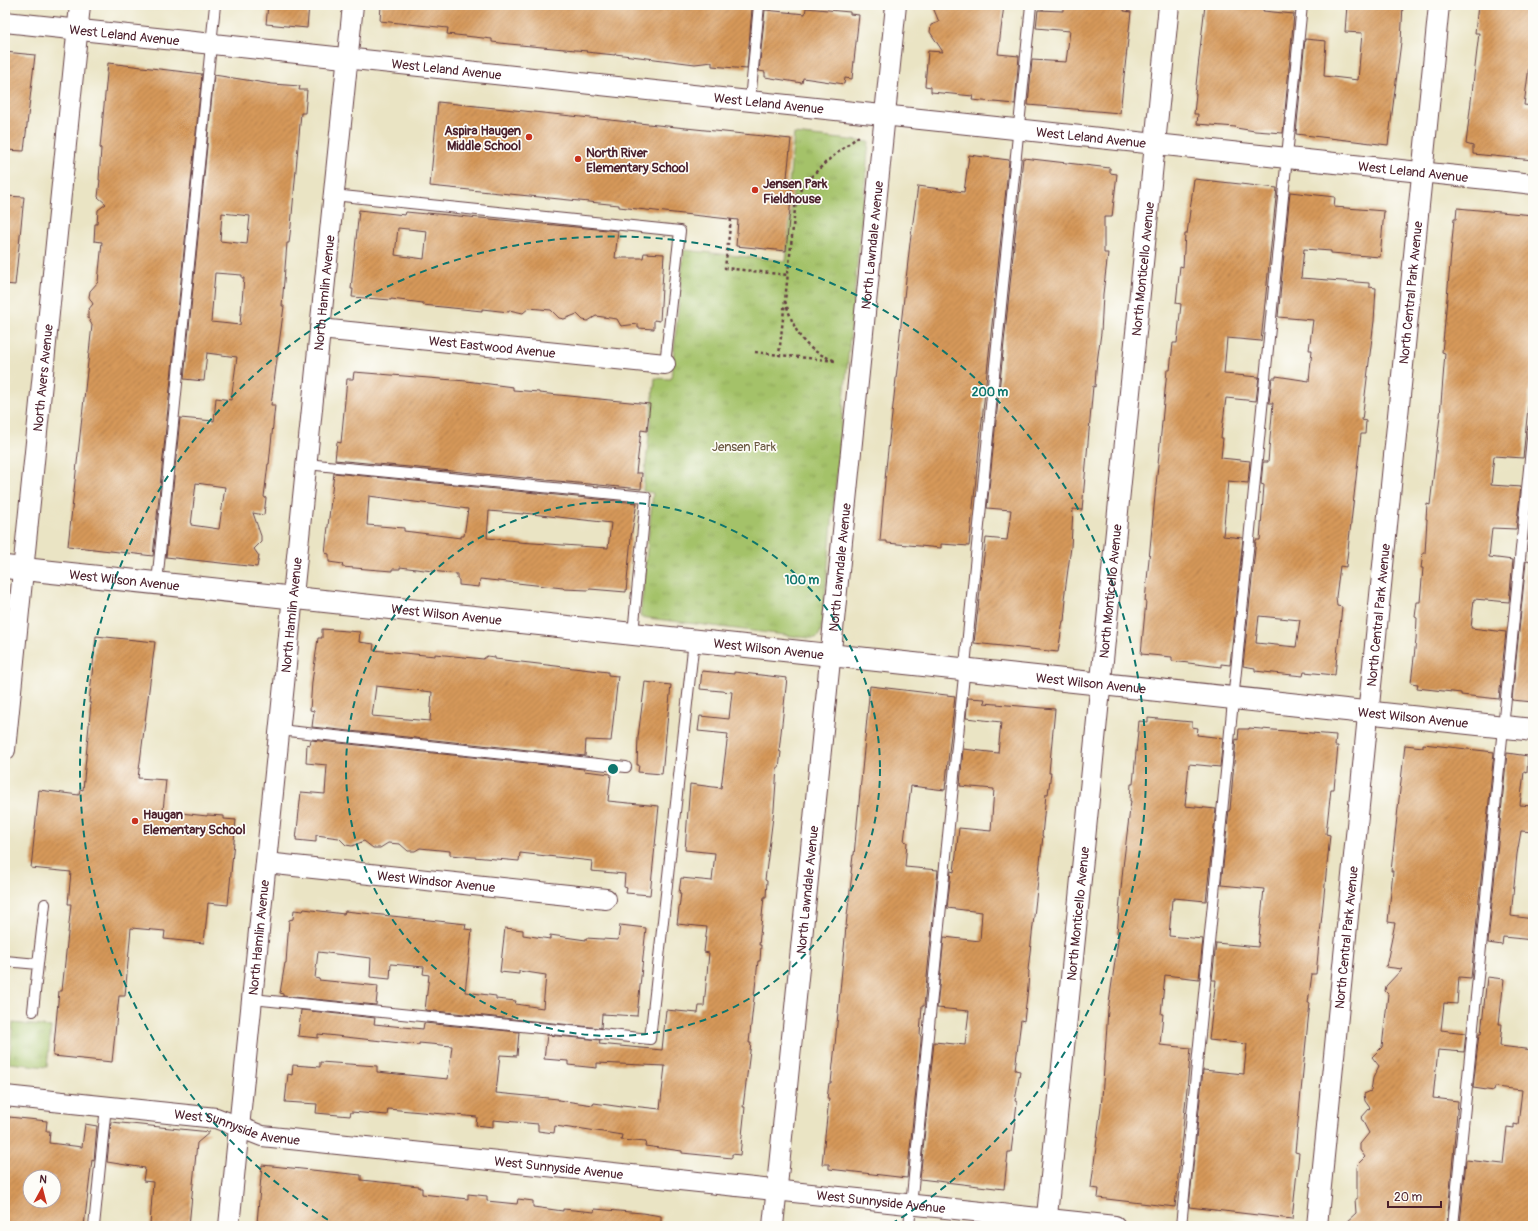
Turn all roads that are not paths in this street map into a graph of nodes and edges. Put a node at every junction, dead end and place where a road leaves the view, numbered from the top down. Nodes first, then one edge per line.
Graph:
1 (80, 5) edge
2 (215, 5) edge
3 (352, 5) edge
4 (759, 5) edge
5 (896, 5) edge
6 (1031, 5) edge
7 (1169, 5) edge
8 (1302, 5) edge
9 (1439, 5) edge
10 (5, 22) edge
11 (77, 29) junction
12 (211, 44) junction
13 (347, 58) junction
14 (750, 101) junction
15 (885, 115) junction
16 (1018, 129) junction
17 (1155, 144) junction
18 (1288, 158) junction
19 (1422, 172) junction
20 (1533, 184) edge
21 (333, 195) junction
22 (320, 329) junction
23 (665, 364) joint
24 (1533, 430) edge
25 (306, 464) junction
26 (14, 568) edge
27 (157, 583) junction
28 (293, 597) junction
29 (633, 634) junction
30 (694, 640) junction
31 (830, 655) junction
32 (964, 670) junction
33 (1101, 684) junction
34 (1234, 698) junction
35 (1368, 713) junction
36 (1503, 727) junction
37 (279, 730) junction
38 (1533, 730) edge
39 (5, 750) edge
40 (626, 767) dead end
41 (266, 863) junction
42 (606, 900) dead end
43 (45, 904) dead end
44 (5, 961) edge
45 (38, 964) junction
46 (252, 999) junction
47 (33, 1011) dead end
48 (5, 1096) edge
49 (106, 1106) junction
50 (239, 1127) junction
51 (777, 1190) junction
52 (911, 1204) junction
53 (1047, 1222) edge
54 (94, 1226) edge
55 (229, 1226) edge
56 (773, 1226) edge
57 (909, 1226) edge
58 (1115, 1226) edge
59 (1181, 1226) edge
60 (1317, 1226) edge
61 (1453, 1226) edge

1 - 11 street, North Avers Avenue
2 - 12 lane
3 - 13 street, North Hamlin Avenue
4 - 14 lane
5 - 15 street, North Lawndale Avenue
6 - 16 lane
7 - 17 street, North Monticello Avenue
8 - 18 lane
9 - 19 street, North Central Park Avenue
10 - 11 street, West Leland Avenue
11 - 12 street, West Leland Avenue
11 - 26 street, North Avers Avenue
12 - 13 street, West Leland Avenue
12 - 27 lane
13 - 14 street, West Leland Avenue
13 - 21 street, North Hamlin Avenue
14 - 15 street, West Leland Avenue
15 - 16 street, West Leland Avenue
15 - 31 street, North Lawndale Avenue
16 - 17 street, West Leland Avenue
16 - 32 lane
17 - 18 street, West Leland Avenue
17 - 33 street, North Monticello Avenue
18 - 19 street, West Leland Avenue
18 - 34 lane
19 - 20 street, West Leland Avenue
19 - 35 street, North Central Park Avenue
21 - 22 street, North Hamlin Avenue
21 - 23 lane
22 - 23 street, West Eastwood Avenue
22 - 25 street, North Hamlin Avenue
24 - 36 lane
25 - 28 street, North Hamlin Avenue
25 - 29 lane
26 - 27 street, West Wilson Avenue
26 - 39 street, North Avers Avenue
27 - 28 street, West Wilson Avenue
28 - 29 street, West Wilson Avenue
28 - 37 street, North Hamlin Avenue
29 - 30 street, West Wilson Avenue
30 - 31 street, West Wilson Avenue
30 - 46 lane
31 - 32 street, West Wilson Avenue
31 - 51 street, North Lawndale Avenue
32 - 33 street, West Wilson Avenue
32 - 52 lane
33 - 34 street, West Wilson Avenue
33 - 53 street, North Monticello Avenue
34 - 35 street, West Wilson Avenue
34 - 59 lane
35 - 36 street, West Wilson Avenue
35 - 60 street, North Central Park Avenue
36 - 38 street, West Wilson Avenue
36 - 61 lane
37 - 40 lane
37 - 41 street, North Hamlin Avenue
41 - 42 street, West Windsor Avenue
41 - 46 street, North Hamlin Avenue
43 - 45 lane
44 - 45 lane
45 - 47 lane
46 - 50 street, North Hamlin Avenue
48 - 49 street, West Sunnyside Avenue
49 - 50 street, West Sunnyside Avenue
49 - 54 lane
50 - 51 street, West Sunnyside Avenue
50 - 55 street, North Hamlin Avenue
51 - 52 street, West Sunnyside Avenue
51 - 56 street, North Lawndale Avenue
52 - 53 street, West Sunnyside Avenue
52 - 57 lane
53 - 58 street, West Sunnyside Avenue

